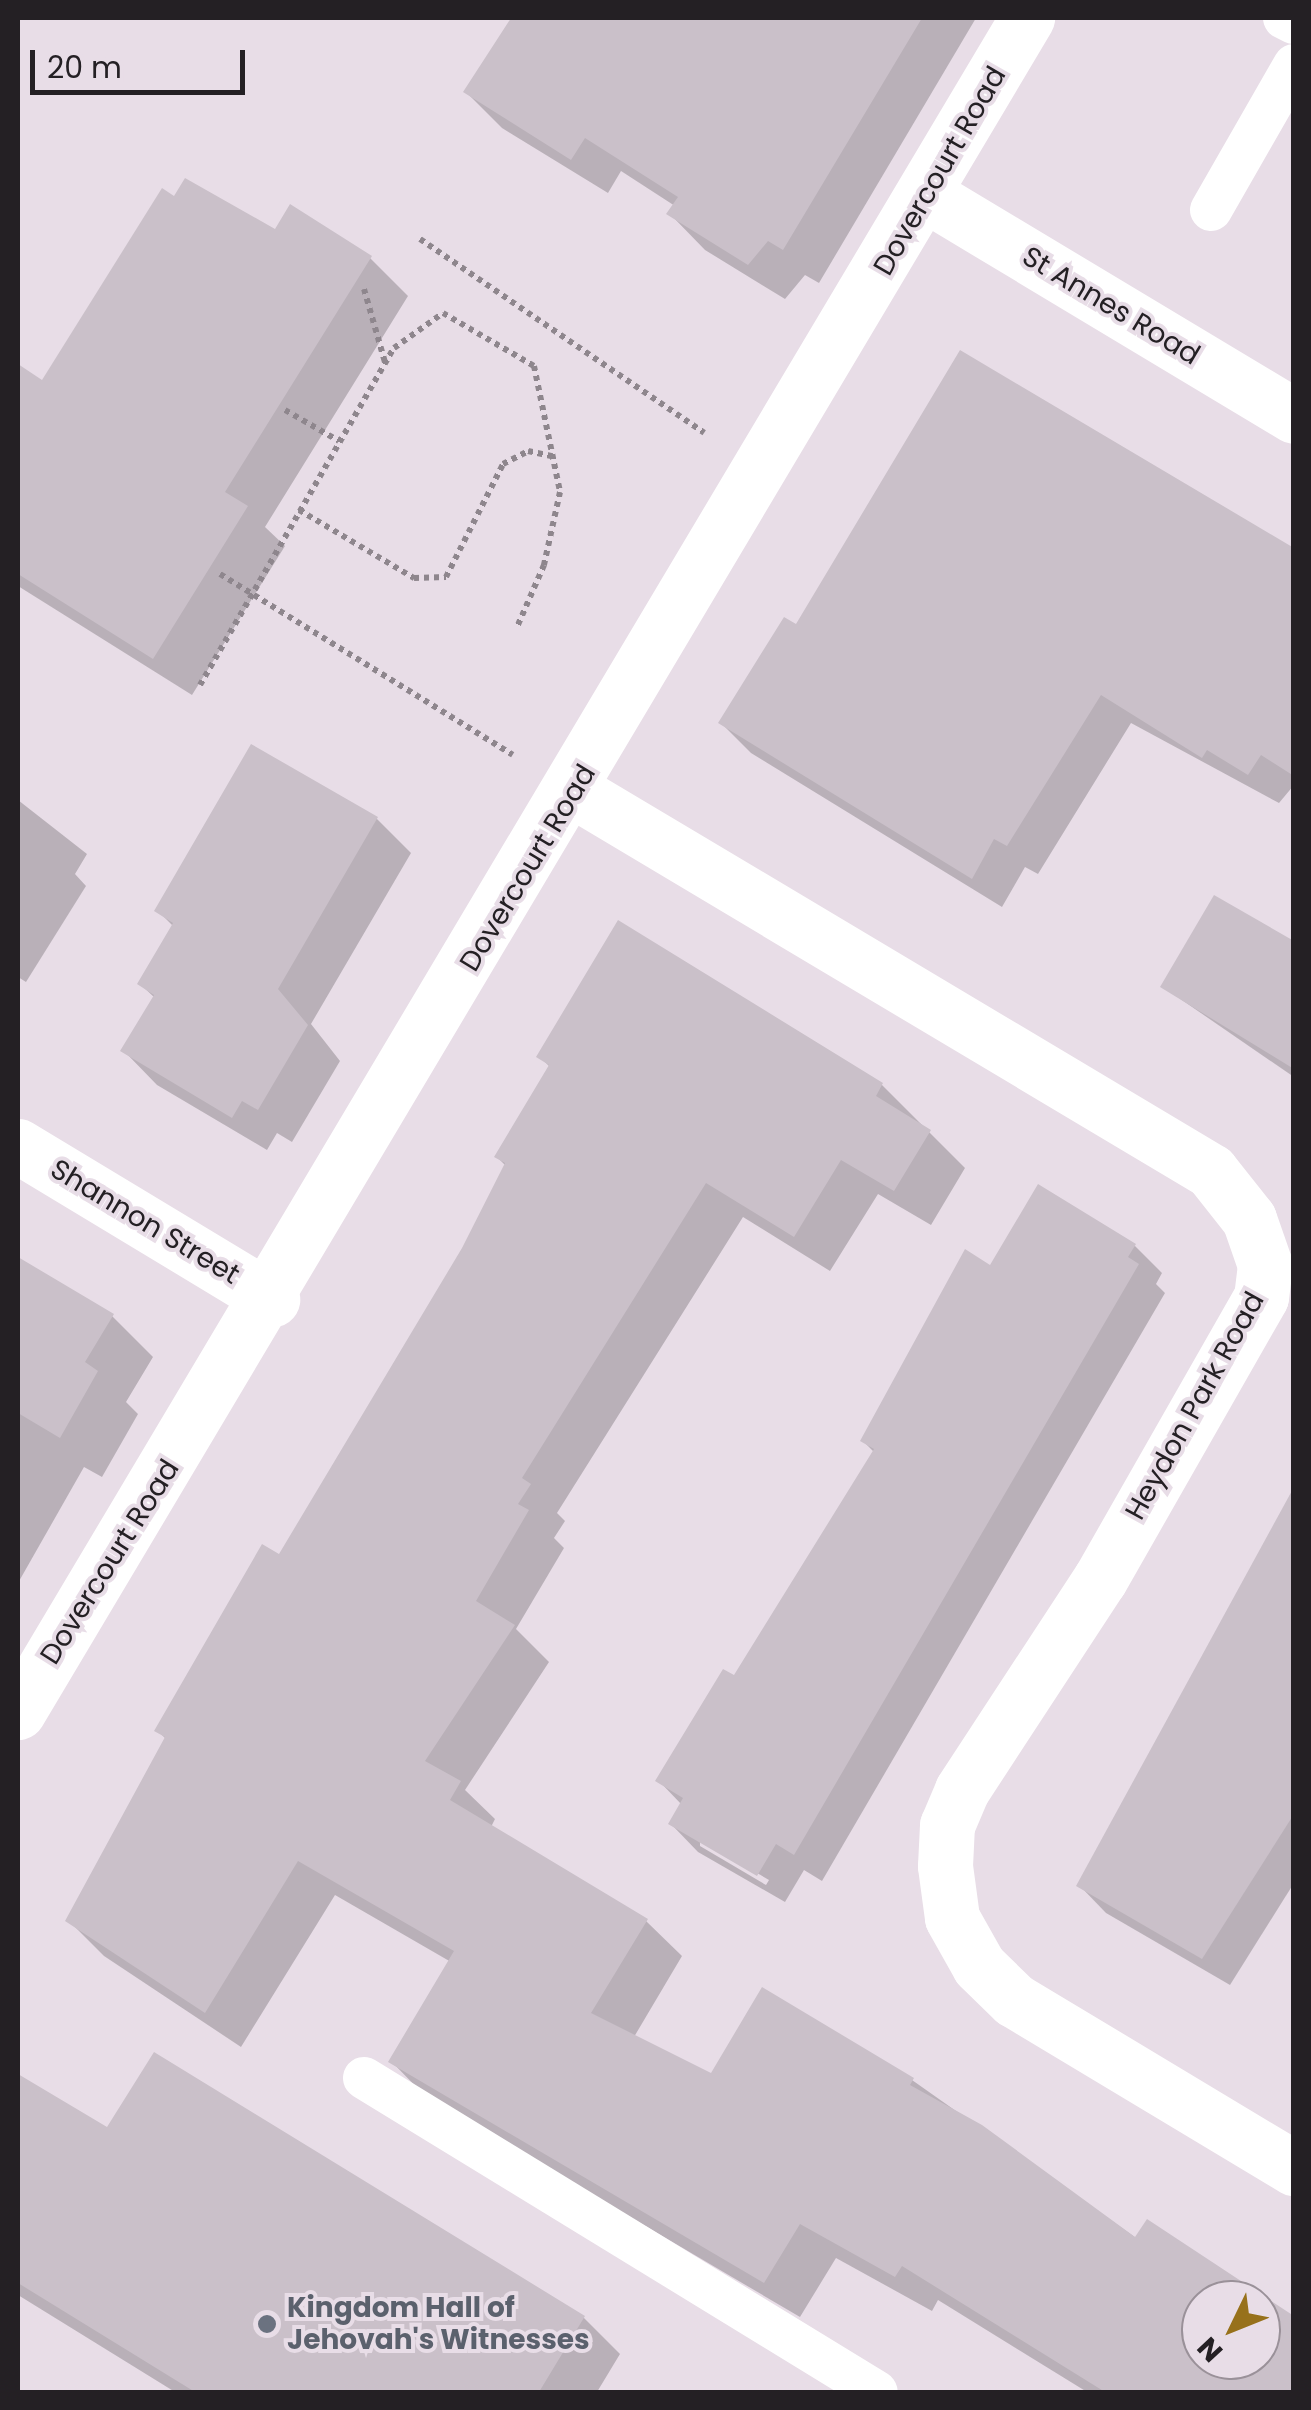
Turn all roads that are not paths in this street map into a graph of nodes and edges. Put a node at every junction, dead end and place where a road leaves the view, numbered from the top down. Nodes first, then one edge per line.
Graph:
1 (1028, 18) edge
2 (1284, 18) edge
3 (1294, 23) edge
4 (1294, 65) edge
5 (928, 196) junction
6 (1210, 210) dead end
7 (1294, 416) edge
8 (574, 790) junction
9 (18, 1146) edge
10 (272, 1298) junction
11 (1277, 1306) edge
12 (18, 1712) edge
13 (364, 2078) dead end
14 (1294, 2168) edge
15 (876, 2392) edge

1 - 5 street, Dovercourt Road
2 - 3 lane
4 - 6 lane
5 - 7 street, St Annes Road
5 - 8 street, Dovercourt Road
8 - 10 street, Dovercourt Road
8 - 11 street, Heydon Park Road
9 - 10 street, Shannon Street
10 - 12 street, Dovercourt Road
11 - 14 street, Heydon Park Road
13 - 15 lane

